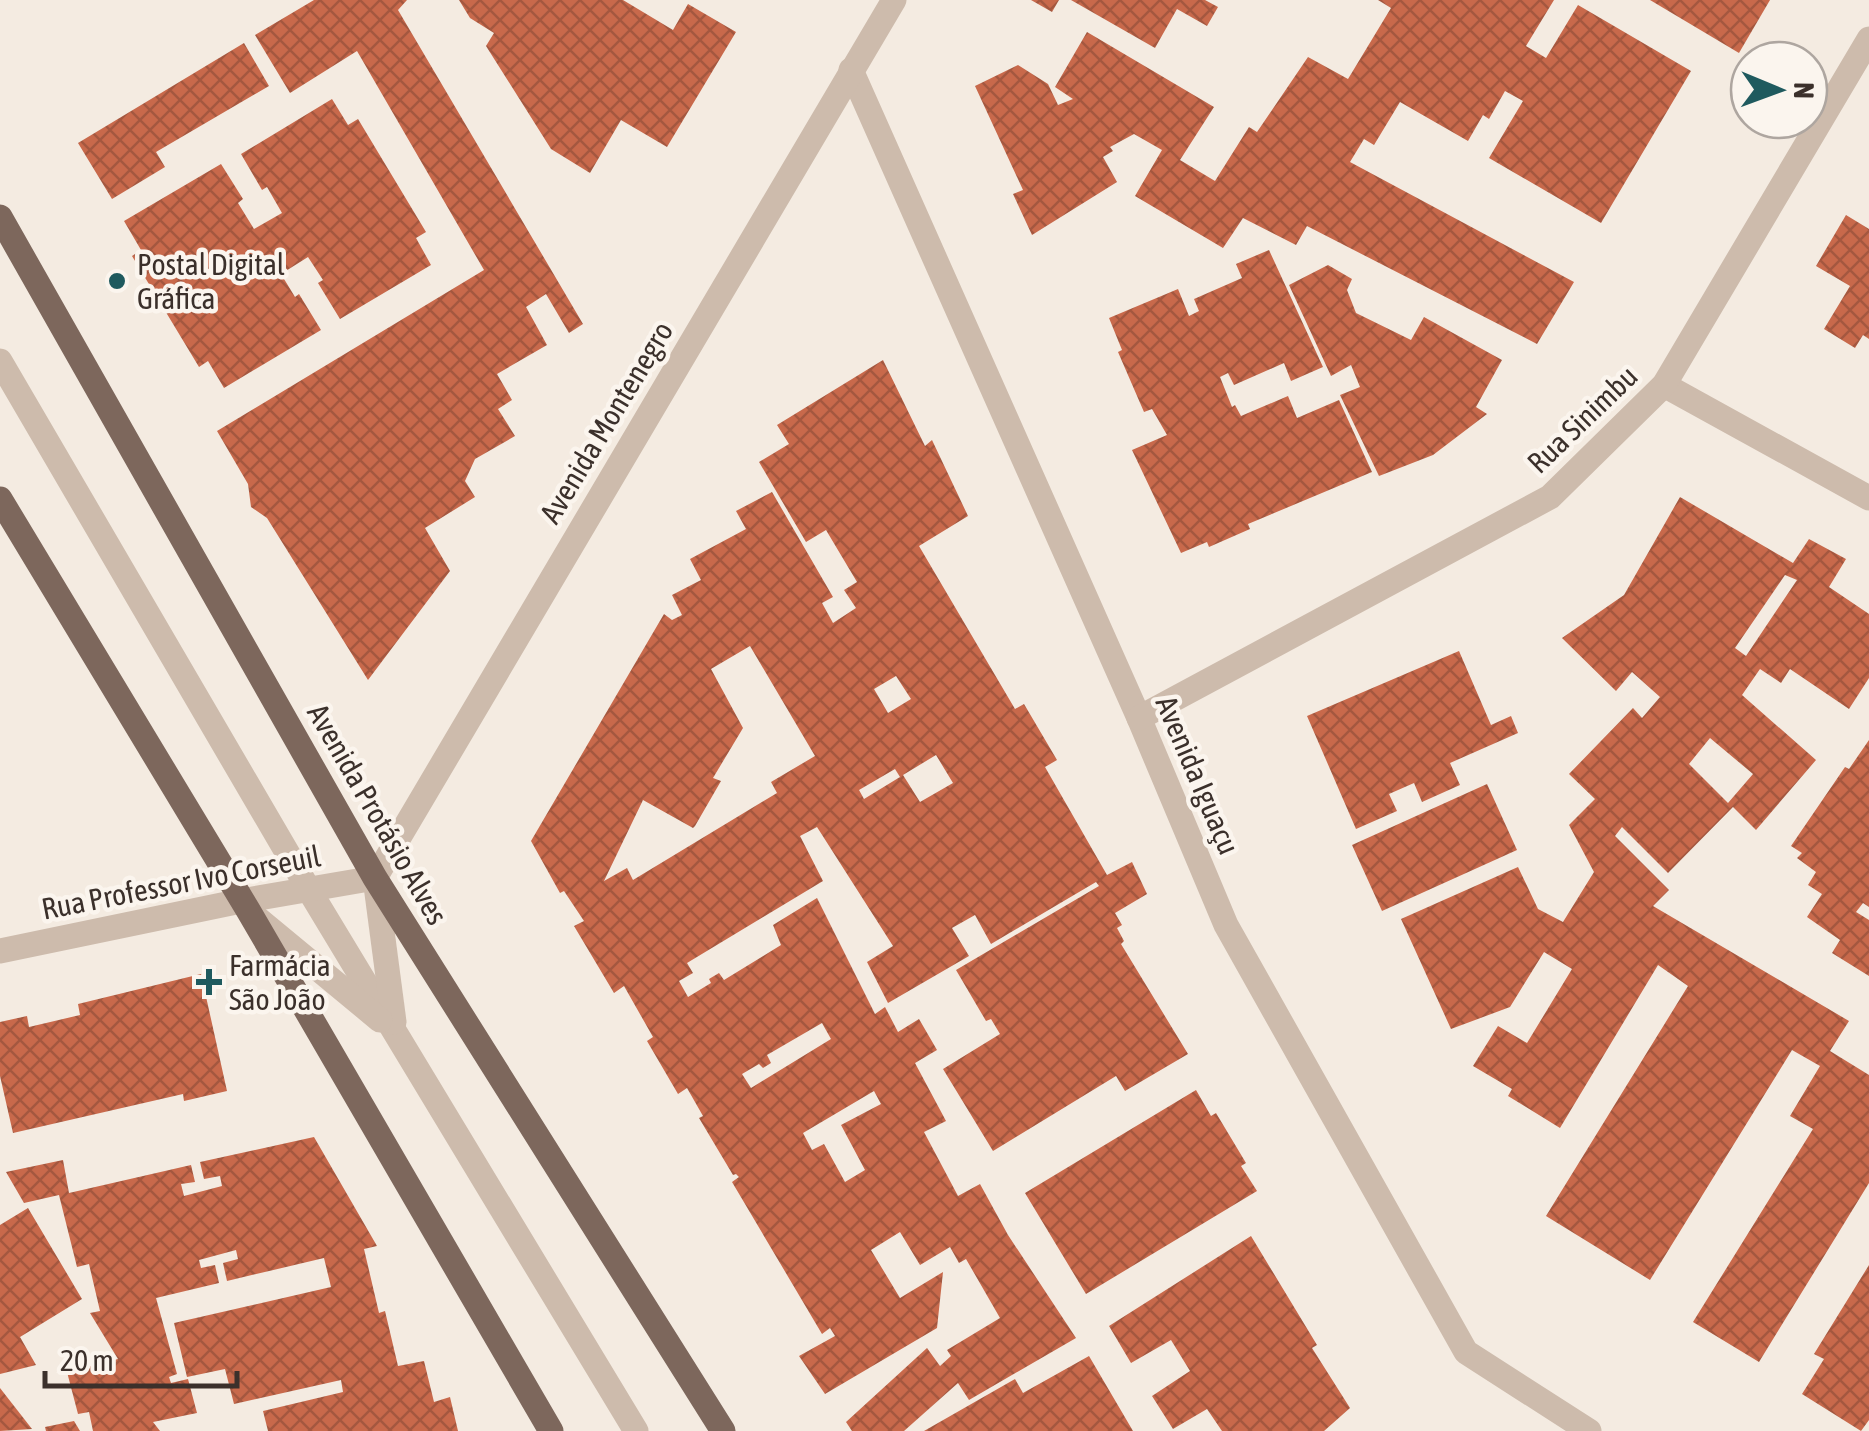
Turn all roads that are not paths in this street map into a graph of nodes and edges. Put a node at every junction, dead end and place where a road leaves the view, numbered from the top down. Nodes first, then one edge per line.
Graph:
1 (894, 0) edge
2 (1869, 39) edge
3 (851, 70) junction
4 (0, 217) edge
5 (0, 361) edge
6 (1664, 385) junction
7 (1869, 498) edge
8 (0, 500) edge
9 (1139, 718) junction
10 (375, 878) junction
11 (309, 890) junction
12 (244, 906) junction
13 (0, 951) edge
14 (396, 1033) junction
15 (552, 1431) edge
16 (636, 1431) edge
17 (723, 1431) edge
18 (1589, 1431) edge

1 - 3 street, Avenida Montenegro
2 - 6 street, Rua Sinimbu
3 - 9 street, Avenida Iguaçu
3 - 10 street, Avenida Montenegro
4 - 10 main road, Avenida Protásio Alves
5 - 11 street
6 - 7 street
6 - 9 street, Rua Sinimbu
8 - 12 main road
9 - 18 street, Avenida Iguaçu
10 - 11 street, Rua Professor Ivo Corseuil
10 - 14 street
10 - 17 main road, Avenida Protásio Alves
11 - 12 street, Rua Professor Ivo Corseuil
11 - 14 street
12 - 13 street, Rua Professor Ivo Corseuil
12 - 14 street
12 - 15 main road
14 - 16 street

